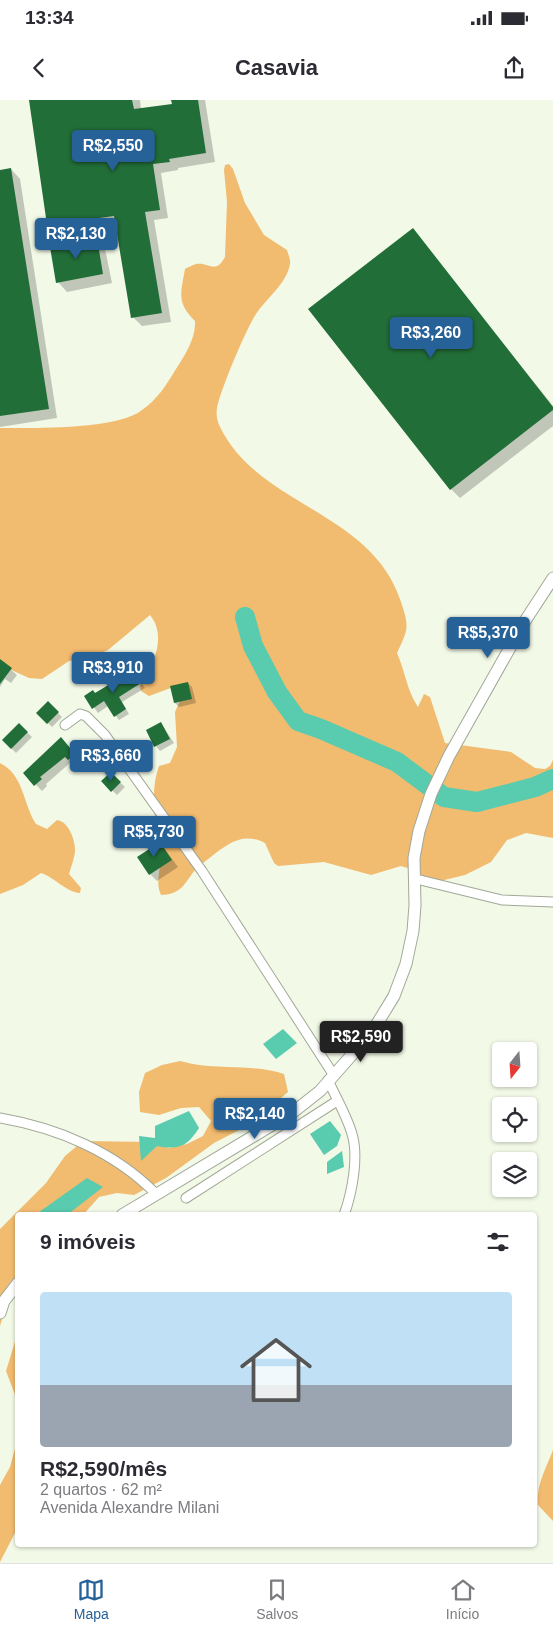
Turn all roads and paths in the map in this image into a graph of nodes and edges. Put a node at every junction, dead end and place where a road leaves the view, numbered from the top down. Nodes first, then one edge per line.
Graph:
1 (553, 578) edge
2 (65, 725) dead end
3 (416, 879) junction
4 (553, 902) edge
5 (331, 1077) junction
6 (338, 1101) junction
7 (0, 1118) edge
8 (156, 1194) junction
9 (186, 1198) dead end
10 (127, 1212) edge
11 (345, 1212) edge
12 (15, 1287) edge
13 (0, 1313) edge

1 - 3 street
2 - 5 street
3 - 4 street
3 - 5 street
5 - 6 street
5 - 8 street
6 - 9 street
6 - 11 street
7 - 8 street
8 - 10 street
12 - 13 street

